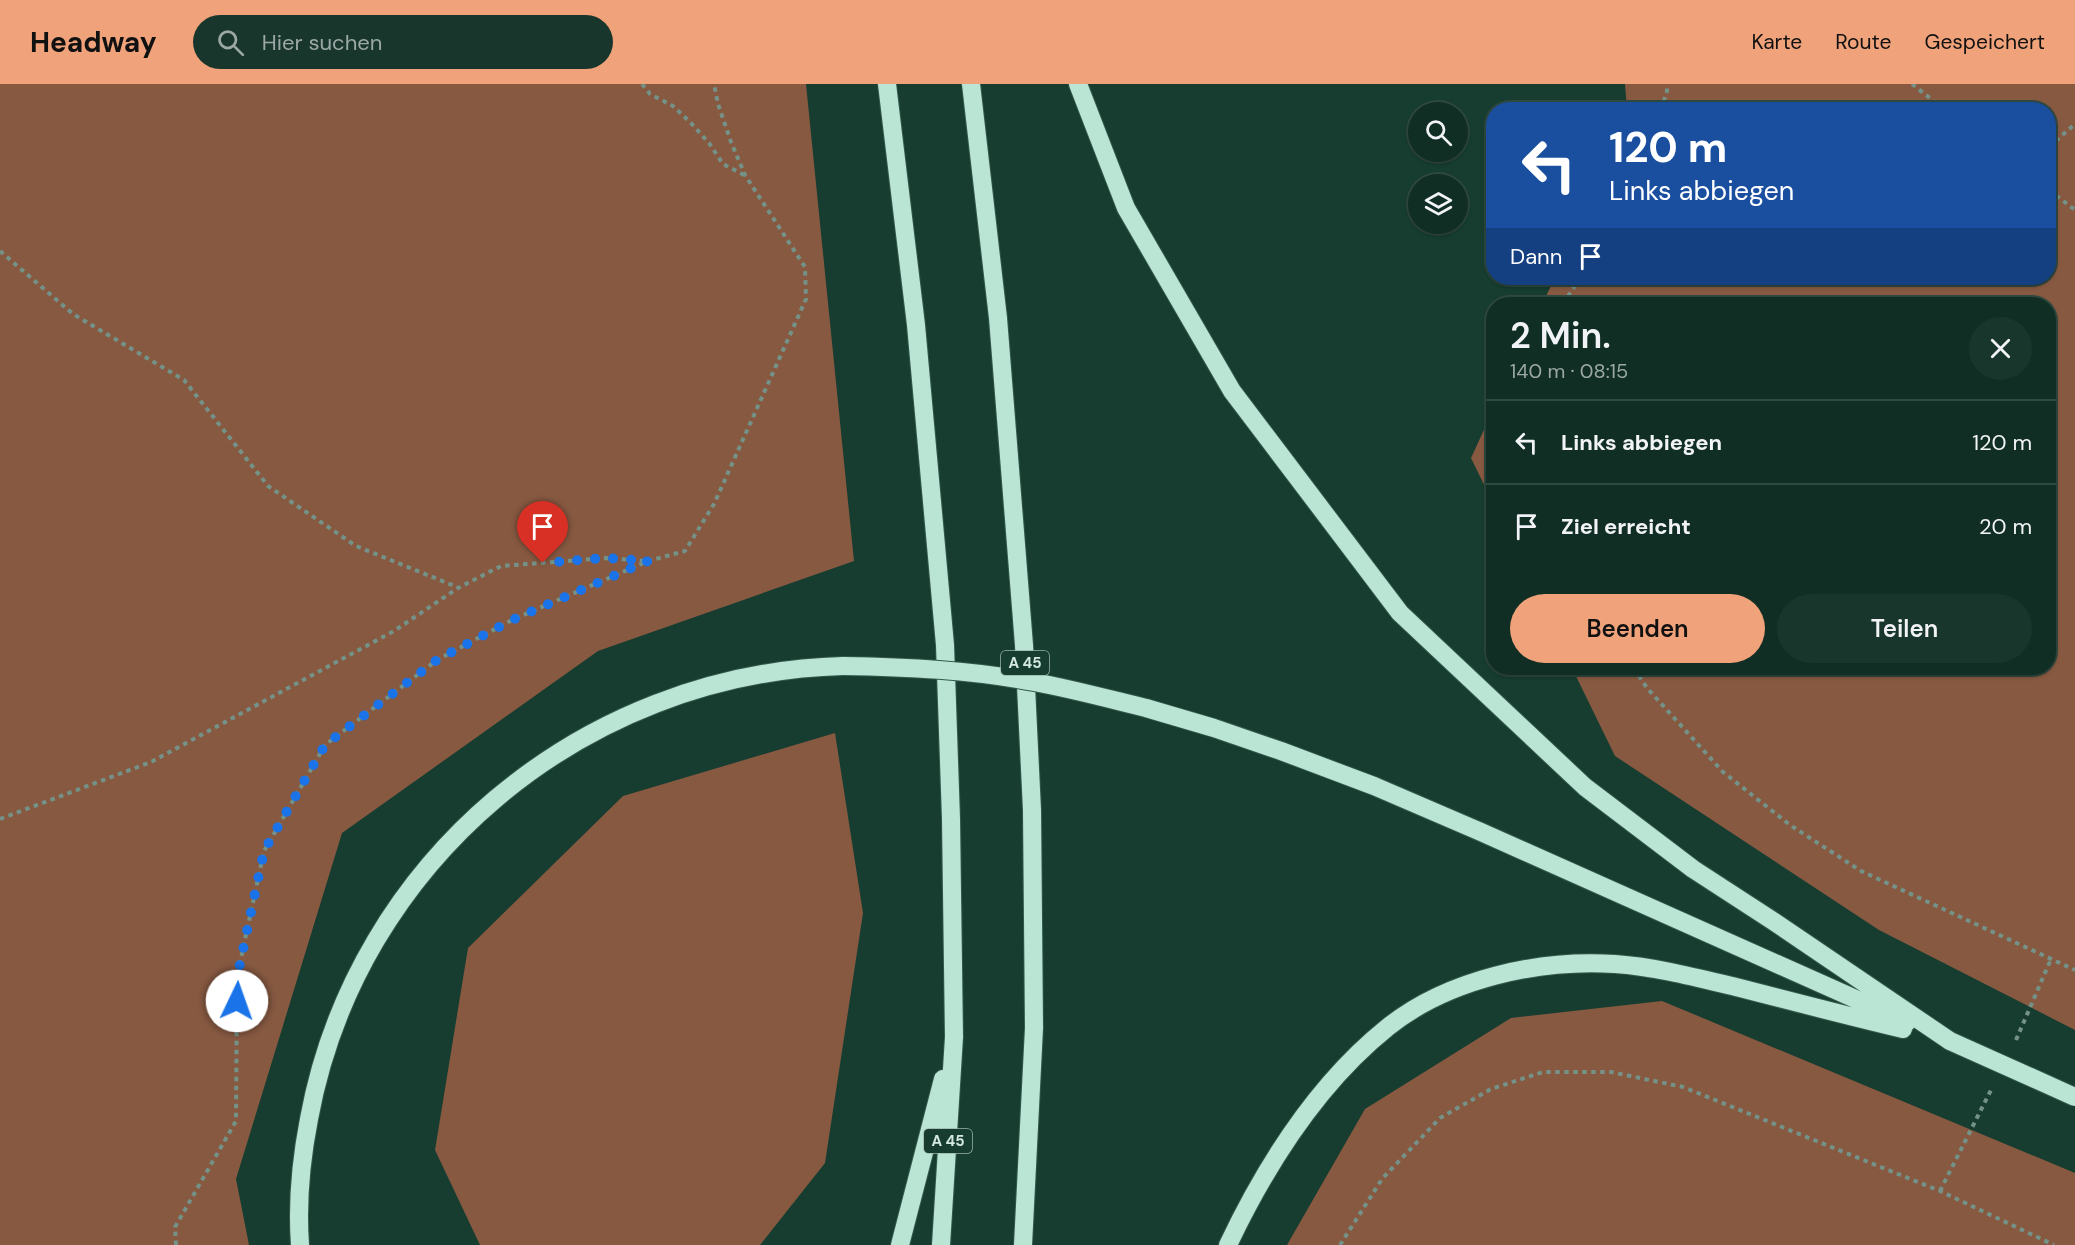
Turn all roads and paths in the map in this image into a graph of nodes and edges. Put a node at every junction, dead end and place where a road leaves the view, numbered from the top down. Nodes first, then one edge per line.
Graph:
1 (642, 84) edge
2 (714, 84) edge
3 (886, 84) edge
4 (971, 84) edge
5 (1078, 84) edge
6 (1667, 84) edge
7 (1912, 84) edge
8 (1664, 102) edge
9 (1935, 102) edge
10 (2075, 124) edge
11 (2056, 141) edge
12 (745, 175) junction
13 (2056, 195) edge
14 (2075, 210) edge
15 (0, 251) edge
16 (648, 561) junction
17 (458, 588) junction
18 (1639, 675) edge
19 (0, 819) edge
20 (2051, 959) junction
21 (2075, 970) edge
22 (954, 1037) junction
23 (1950, 1041) junction
24 (2012, 1048) dead end
25 (1991, 1089) dead end
26 (2075, 1097) edge
27 (1940, 1191) junction
28 (176, 1245) edge
29 (300, 1245) edge
30 (900, 1245) edge
31 (941, 1245) edge
32 (1023, 1245) edge
33 (1228, 1245) edge
34 (1340, 1245) edge
35 (2054, 1245) edge

1 - 12 path
2 - 12 path
3 - 22 highway, A 45
4 - 32 highway, A 45
5 - 23 highway
6 - 8 path
7 - 9 path
10 - 11 path
12 - 16 path
13 - 14 path
15 - 17 path
16 - 17 path
16 - 28 path
17 - 19 path
18 - 20 path
20 - 21 path
20 - 24 path
22 - 30 highway
22 - 31 highway, A 45
23 - 26 highway, bridge
23 - 29 highway, bridge
23 - 33 highway
25 - 27 path
27 - 34 path
27 - 35 path

